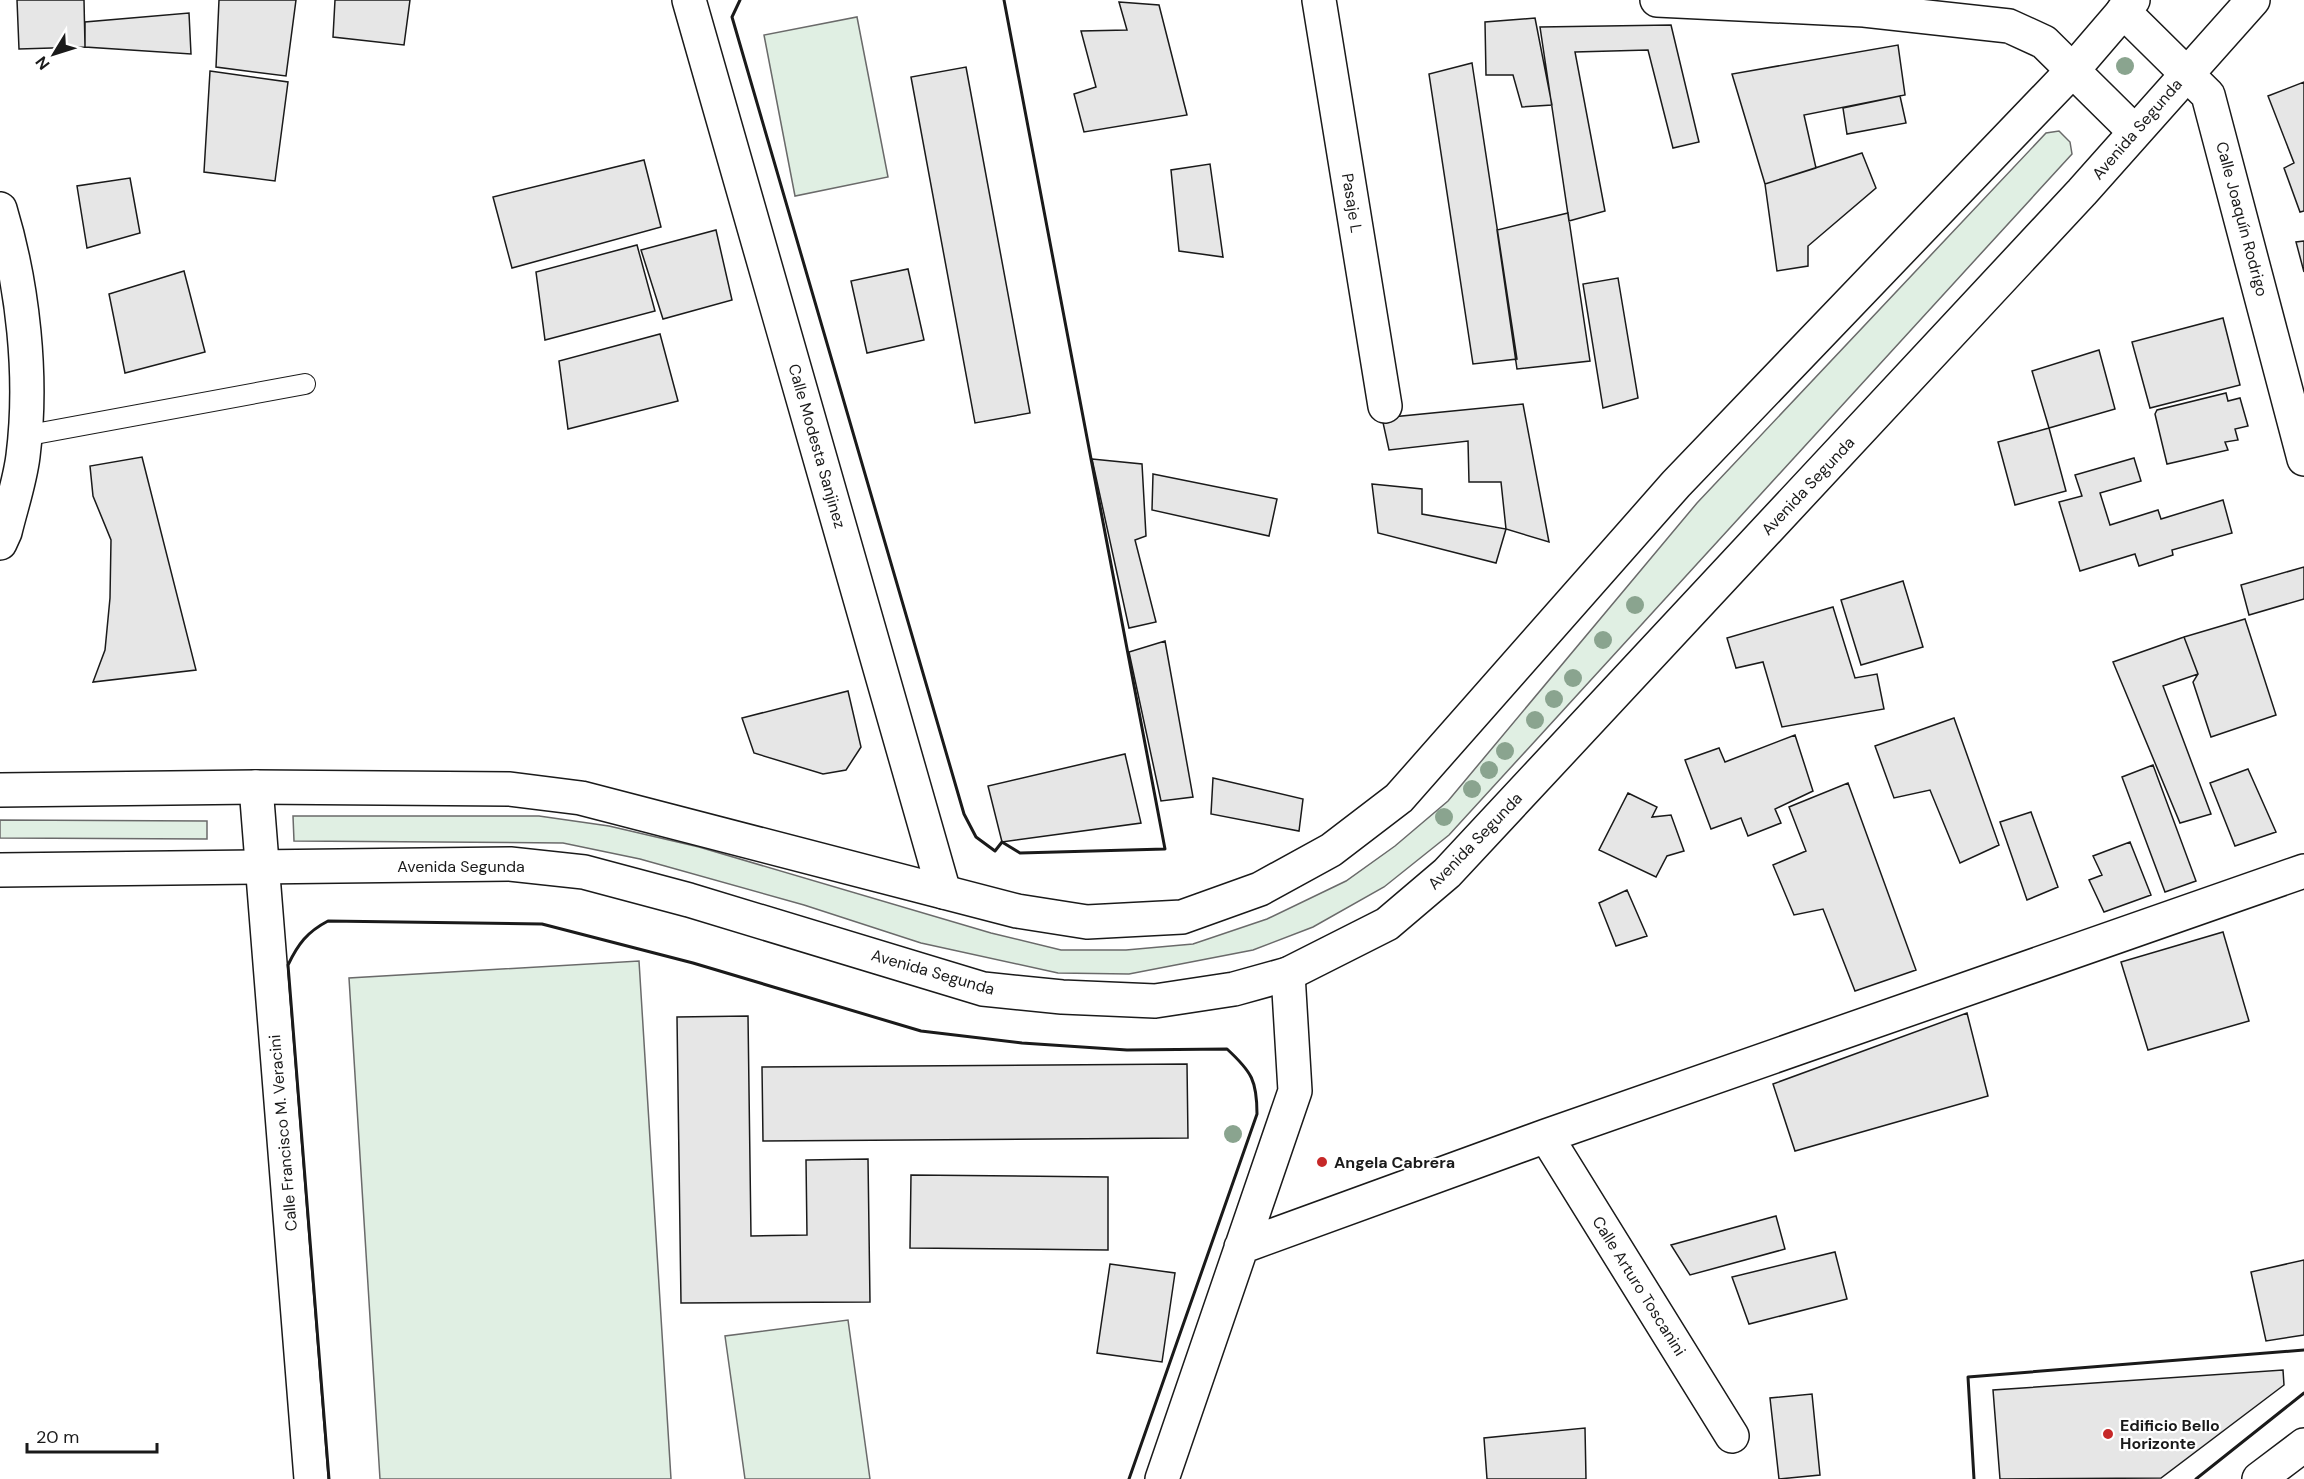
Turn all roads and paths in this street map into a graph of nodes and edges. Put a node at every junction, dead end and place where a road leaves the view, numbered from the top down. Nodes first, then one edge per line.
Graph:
1 (689, 0) edge
2 (1319, 0) edge
3 (1657, 0) edge
4 (2253, 0) edge
5 (1863, 5) edge
6 (2128, 6) edge
7 (2072, 71) junction
8 (2186, 72) junction
9 (2134, 131) junction
10 (0, 209) edge
11 (304, 384) dead end
12 (1385, 406) dead end
13 (24, 436) junction
14 (2304, 459) edge
15 (0, 543) edge
16 (256, 787) junction
17 (0, 790) edge
18 (262, 868) junction
19 (0, 870) edge
20 (2304, 871) edge
21 (944, 892) junction
22 (1288, 974) junction
23 (1546, 1136) junction
24 (1241, 1247) junction
25 (1732, 1436) dead end
26 (2304, 1445) edge
27 (310, 1479) edge
28 (1162, 1479) edge
29 (2259, 1479) edge

1 - 21 street, Calle Modesta Sanjinez
2 - 12 street, Pasaje L
3 - 5 street
4 - 8 street, Avenida Segunda
5 - 7 street
6 - 7 street
6 - 8 street, Calle Joaquín Rodrigo
7 - 9 street
7 - 21 street
8 - 9 street, Avenida Segunda
8 - 14 street, Calle Joaquín Rodrigo
9 - 22 street, Avenida Segunda
10 - 13 street
11 - 13 lane
13 - 15 street
16 - 17 street
16 - 18 street, Calle Francisco M. Veracini
16 - 21 street
18 - 19 street, Avenida Segunda
18 - 22 street, Avenida Segunda
18 - 27 street, Calle Francisco M. Veracini
20 - 23 street
22 - 24 street
23 - 24 street
23 - 25 street, Calle Arturo Toscanini
24 - 28 street
26 - 29 street

